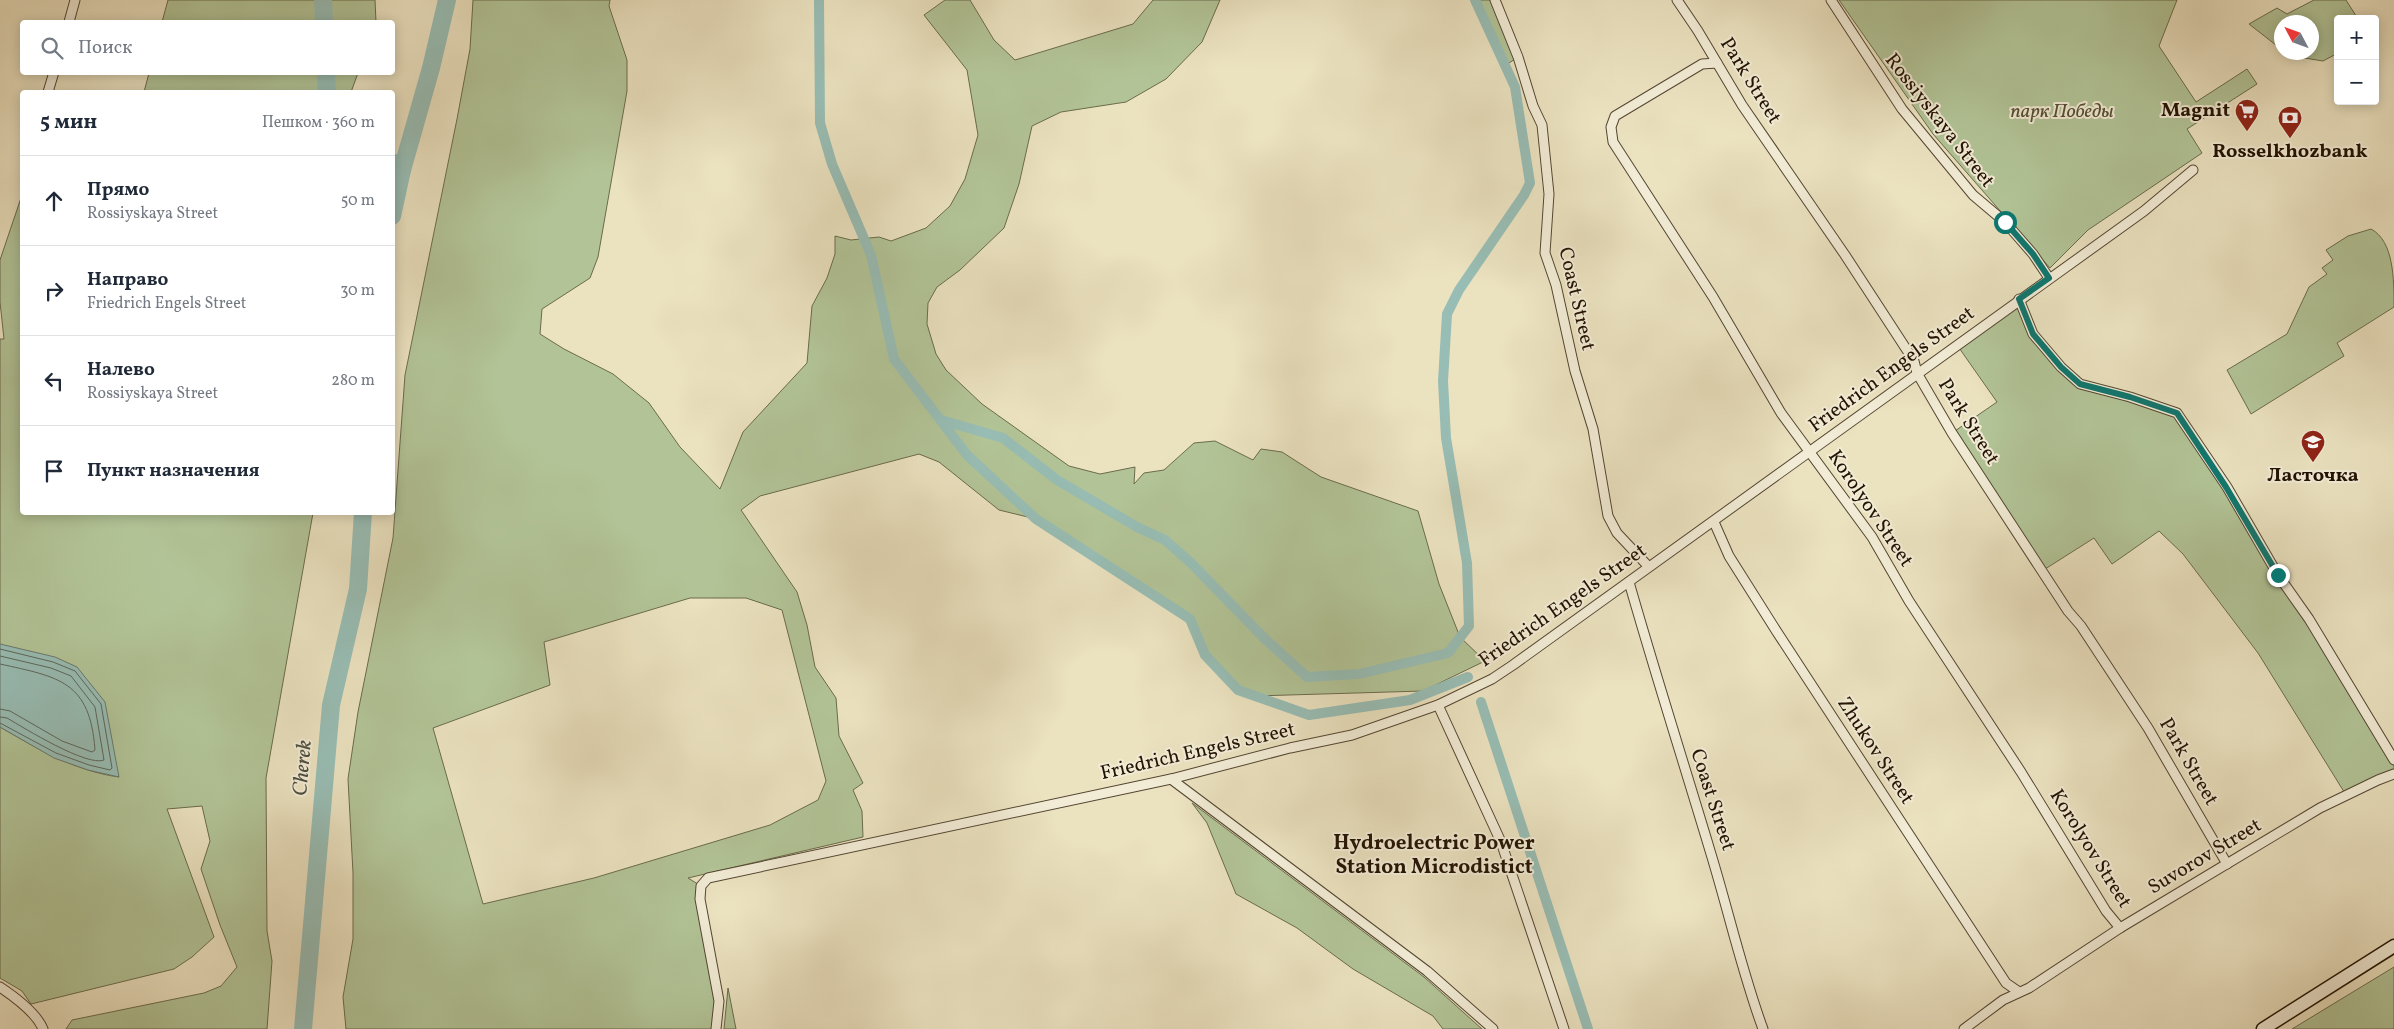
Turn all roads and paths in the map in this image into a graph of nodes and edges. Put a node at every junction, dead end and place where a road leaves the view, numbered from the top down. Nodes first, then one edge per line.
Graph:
1 (76, 0) edge
2 (1495, 0) edge
3 (1677, 0) edge
4 (1831, 0) edge
5 (70, 20) edge
6 (1708, 47) junction
7 (1716, 63) junction
8 (1702, 64) junction
9 (53, 75) edge
10 (49, 90) edge
11 (2193, 170) dead end
12 (2049, 278) junction
13 (2019, 299) junction
14 (1918, 373) junction
15 (1811, 451) junction
16 (1714, 522) junction
17 (1648, 566) junction
18 (1629, 582) junction
19 (1438, 705) junction
20 (2394, 760) edge
21 (2394, 774) edge
22 (1171, 779) junction
23 (2227, 864) junction
24 (2120, 928) junction
25 (2394, 946) edge
26 (0, 987) edge
27 (2019, 992) junction
28 (43, 1029) edge
29 (716, 1029) edge
30 (1493, 1029) edge
31 (1564, 1029) edge
32 (1763, 1029) edge
33 (1964, 1029) edge
34 (2263, 1029) edge

1 - 5 street
2 - 17 street, Coast Street
3 - 6 street, Park Street
4 - 12 street, Rossiyskaya Street
6 - 7 street, Park Street
6 - 8 street
7 - 8 street
7 - 14 street, Park Street
8 - 15 street, Korolyov Street
9 - 10 street
11 - 12 street, Friedrich Engels Street
12 - 13 street, Friedrich Engels Street
13 - 14 street, Friedrich Engels Street
13 - 20 street
14 - 15 street, Friedrich Engels Street
14 - 23 street, Park Street
15 - 16 street, Friedrich Engels Street
15 - 24 street, Korolyov Street
16 - 17 street, Friedrich Engels Street
16 - 27 street, Zhukov Street
17 - 18 street, Friedrich Engels Street
18 - 19 street, Friedrich Engels Street
18 - 32 street, Coast Street
19 - 22 street, Friedrich Engels Street
19 - 31 street
21 - 23 street, Suvorov Street
22 - 29 street, Friedrich Engels Street
22 - 30 street
23 - 24 street, Suvorov Street
24 - 27 street, Suvorov Street
25 - 34 street
26 - 28 street
27 - 33 street, Suvorov Street

